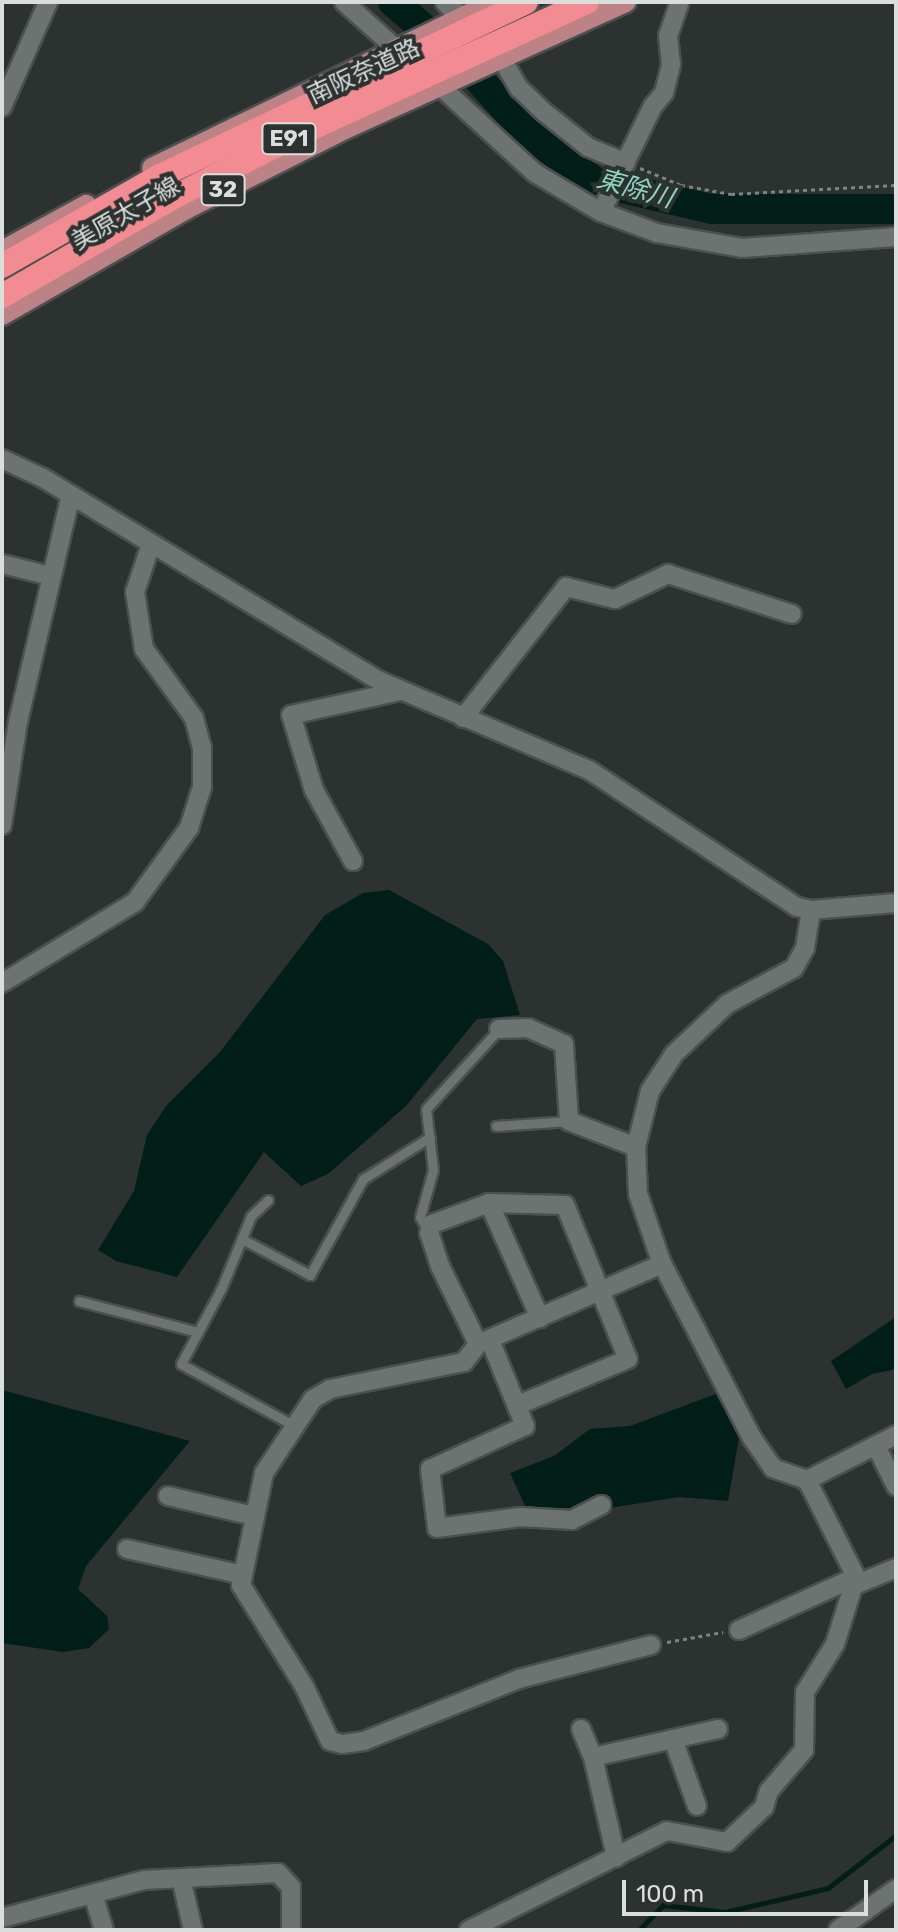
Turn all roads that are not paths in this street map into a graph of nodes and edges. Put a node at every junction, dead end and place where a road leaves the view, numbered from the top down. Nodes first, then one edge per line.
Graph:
1 (48, 2) edge
2 (344, 2) edge
3 (494, 2) edge
4 (526, 2) edge
5 (587, 2) edge
6 (626, 2) edge
7 (680, 2) edge
8 (452, 12) edge
9 (399, 44) junction
10 (498, 61) junction
11 (447, 85) junction
12 (2, 107) edge
13 (626, 163) junction
14 (601, 212) junction
15 (896, 237) edge
16 (2, 251) edge
17 (2, 266) edge
18 (2, 296) edge
19 (2, 315) edge
20 (2, 459) edge
21 (71, 495) junction
22 (150, 547) junction
23 (2, 564) edge
24 (51, 576) junction
25 (792, 614) dead end
26 (400, 691) junction
27 (463, 718) junction
28 (2, 825) edge
29 (353, 861) dead end
30 (896, 903) edge
31 (811, 910) junction
32 (2, 983) edge
33 (499, 1029) joint
34 (569, 1121) junction
35 (496, 1126) dead end
36 (430, 1137) junction
37 (636, 1147) junction
38 (268, 1200) dead end
39 (489, 1203) junction
40 (429, 1233) junction
41 (242, 1239) junction
42 (662, 1264) junction
43 (601, 1291) junction
44 (79, 1301) dead end
45 (540, 1318) junction
46 (198, 1332) junction
47 (484, 1342) junction
48 (518, 1405) junction
49 (293, 1425) junction
50 (896, 1435) edge
51 (876, 1446) junction
52 (807, 1480) junction
53 (896, 1486) edge
54 (168, 1496) dead end
55 (601, 1505) dead end
56 (254, 1516) junction
57 (127, 1549) dead end
58 (896, 1568) edge
59 (243, 1575) junction
60 (856, 1581) junction
61 (739, 1630) road end
62 (651, 1645) road end
63 (581, 1729) dead end
64 (718, 1729) dead end
65 (673, 1739) junction
66 (593, 1757) junction
67 (697, 1806) dead end
68 (616, 1857) junction
69 (181, 1878) junction
70 (896, 1889) edge
71 (93, 1894) junction
72 (7, 1921) edge
73 (104, 1930) edge
74 (193, 1930) edge
75 (291, 1930) edge
76 (469, 1930) edge
77 (838, 1930) edge

1 - 12 street
2 - 9 street
3 - 8 main road, 美原太子線 / 32
4 - 17 highway, 南阪奈道路 / E91
5 - 18 highway, 南阪奈道路 / E91
6 - 10 main road, 美原太子線 / 32
7 - 13 street
8 - 9 main road, 美原太子線 / 32
9 - 16 main road, 美原太子線 / 32
10 - 11 main road, 美原太子線 / 32
10 - 13 street
11 - 14 street
11 - 19 main road, 美原太子線 / 32
13 - 14 street
14 - 15 street
20 - 21 street
21 - 22 street
21 - 24 street
22 - 26 street
22 - 32 street
23 - 24 street
24 - 28 street
25 - 27 street
26 - 27 street
26 - 29 street
27 - 31 street
30 - 31 street
31 - 37 street
33 - 34 street
33 - 36 lane
34 - 35 lane
34 - 37 street
36 - 40 lane
36 - 41 lane
37 - 42 street
38 - 41 lane
39 - 40 street
39 - 43 street
39 - 45 street
40 - 47 street
41 - 46 lane
42 - 43 street
42 - 52 street
43 - 45 street
43 - 48 street
44 - 46 lane
45 - 47 street
46 - 49 lane
47 - 48 street
47 - 49 street
48 - 55 street
49 - 56 street
50 - 51 street
51 - 52 street
51 - 53 street
52 - 60 street
54 - 56 street
56 - 59 street
57 - 59 street
58 - 60 street
59 - 62 street
60 - 61 street
60 - 68 street
63 - 66 street
64 - 65 street
65 - 66 street
65 - 67 street
66 - 68 street
68 - 76 street
69 - 71 street
69 - 74 street
69 - 75 street
70 - 77 street
71 - 72 street
71 - 73 street

